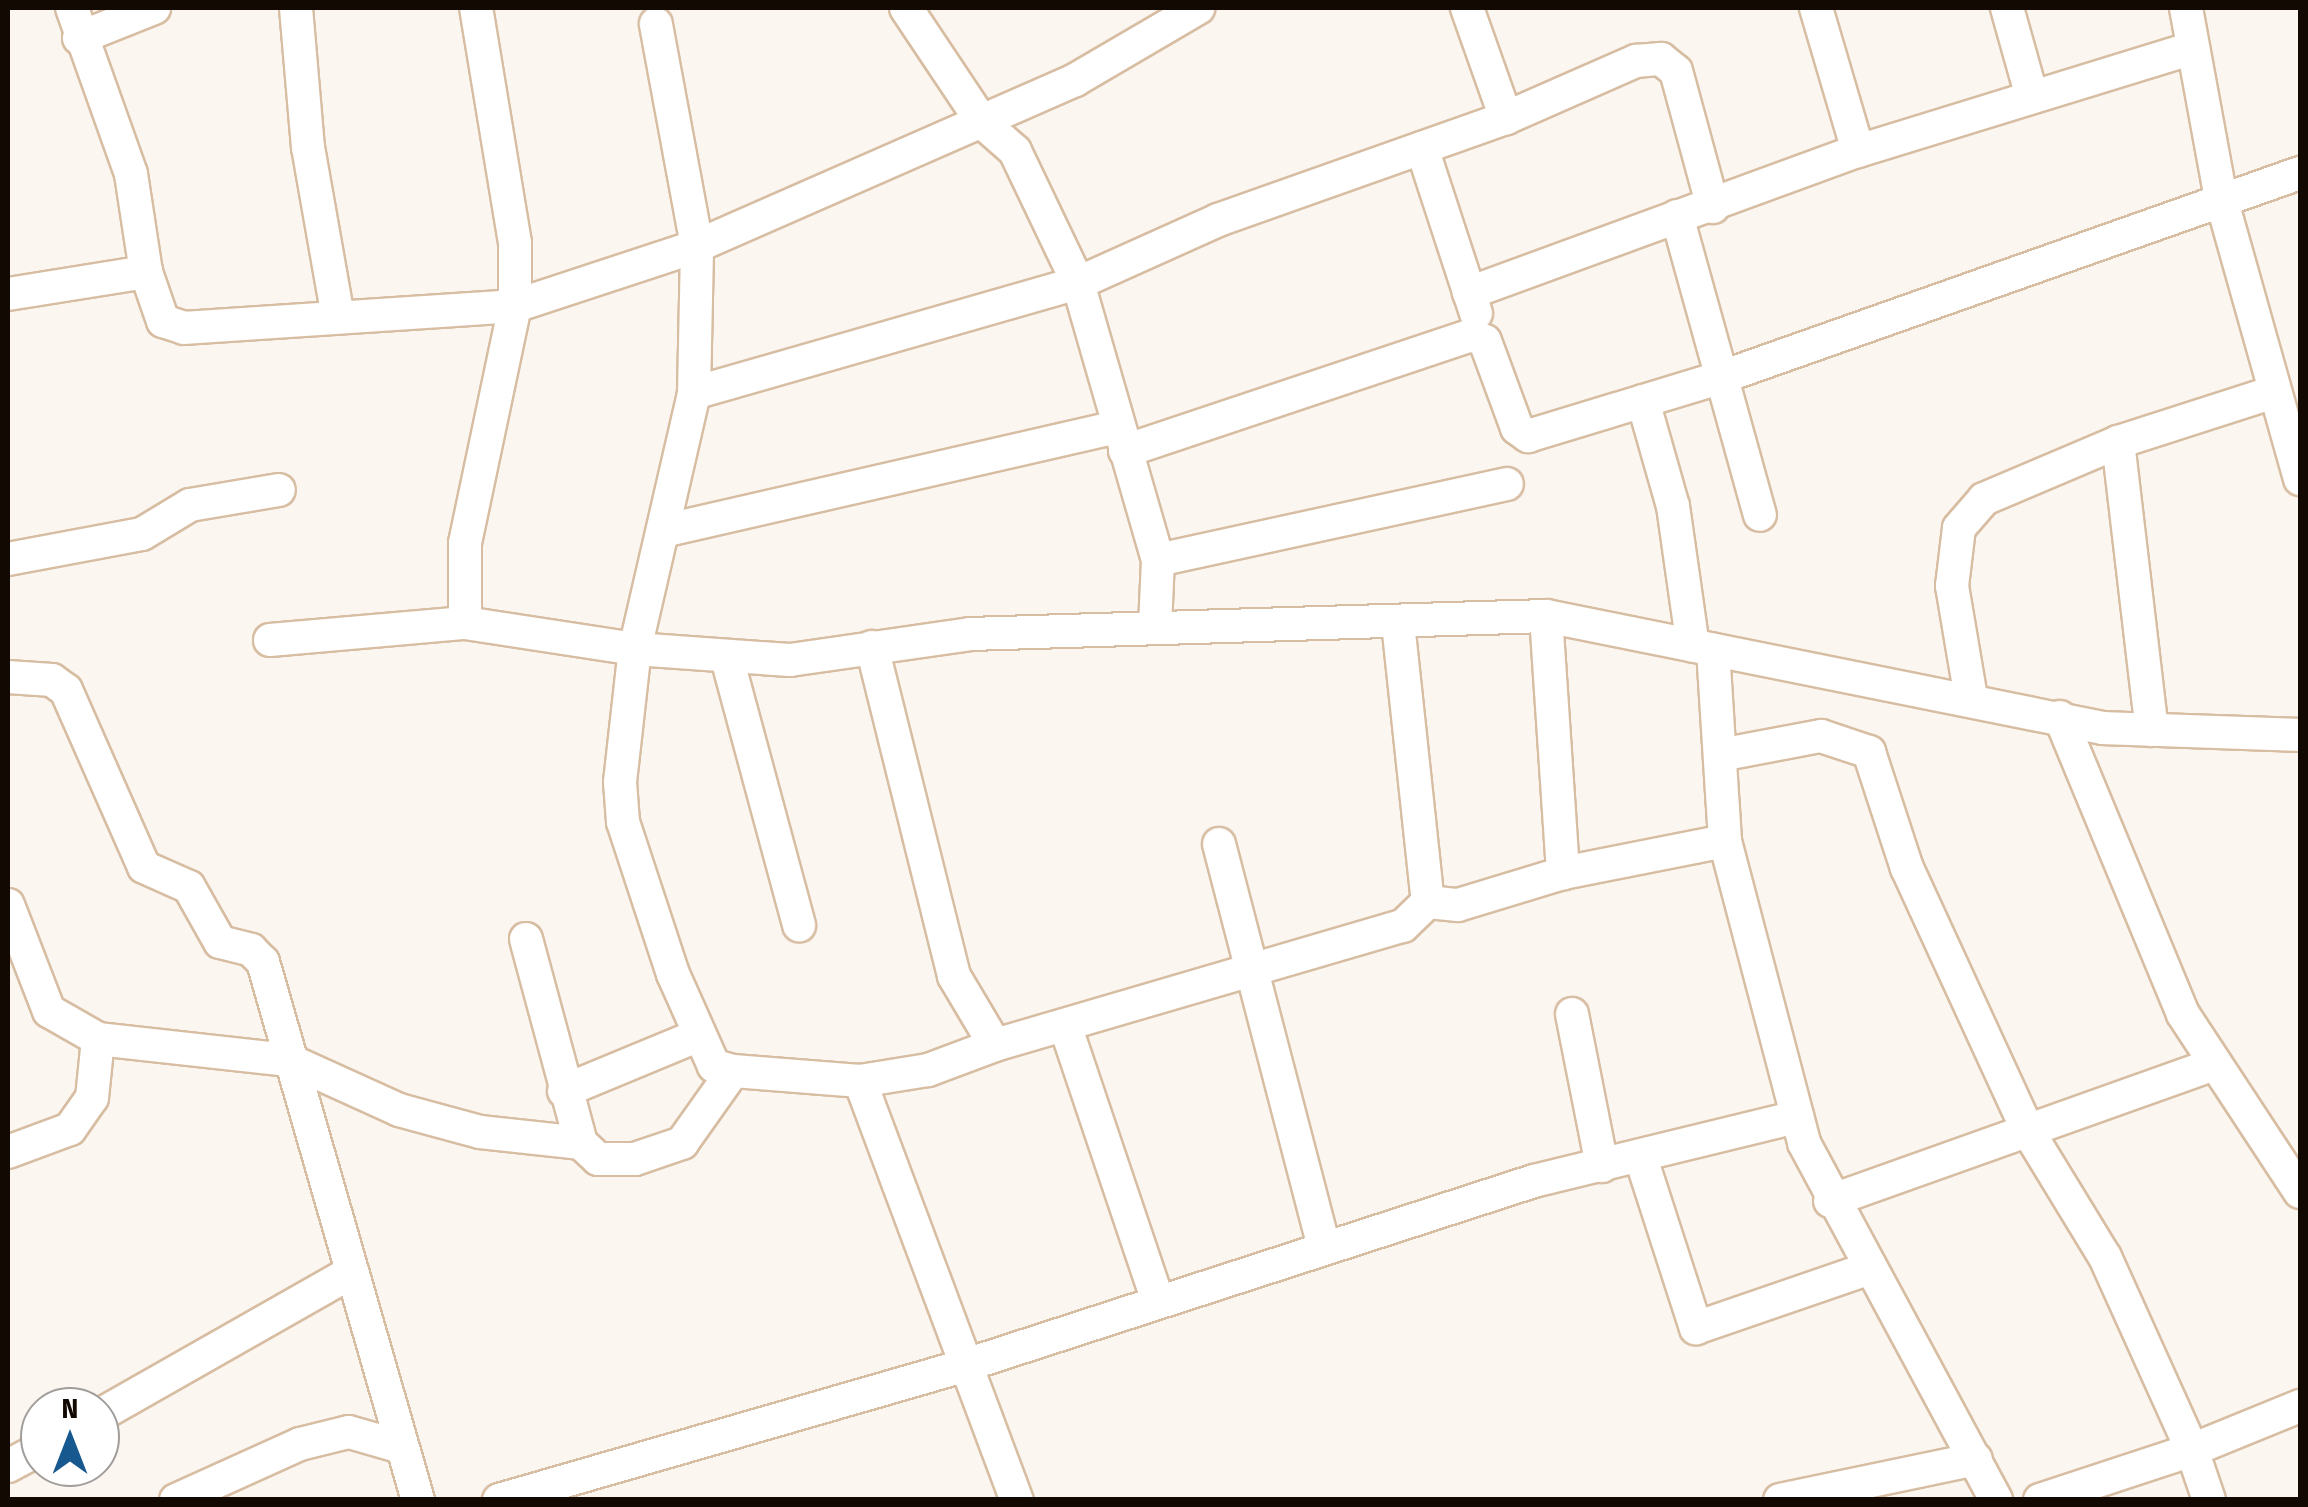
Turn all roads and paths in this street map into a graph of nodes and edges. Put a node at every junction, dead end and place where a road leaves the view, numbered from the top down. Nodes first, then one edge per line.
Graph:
1 (154, 8) edge
2 (296, 8) edge
3 (476, 8) edge
4 (906, 8) edge
5 (1198, 8) edge
6 (1467, 8) edge
7 (1816, 8) edge
8 (2007, 8) edge
9 (2186, 8) edge
10 (76, 23) edge
11 (656, 24) dead end
12 (2193, 48) junction
13 (2032, 98) junction
14 (1506, 118) junction
15 (982, 122) junction
16 (1422, 148) junction
17 (1858, 151) junction
18 (2300, 173) edge
19 (2221, 198) junction
20 (1713, 207) junction
21 (1677, 216) junction
22 (697, 246) junction
23 (146, 272) junction
24 (1078, 283) junction
25 (1469, 293) junction
26 (8, 294) edge
27 (515, 306) junction
28 (338, 318) junction
29 (1485, 341) junction
30 (1724, 376) junction
31 (2274, 392) junction
32 (694, 393) junction
33 (1642, 401) junction
34 (1121, 439) junction
35 (2118, 442) junction
36 (2300, 479) edge
37 (1507, 484) dead end
38 (279, 490) dead end
39 (1760, 514) dead end
40 (666, 530) junction
41 (8, 560) edge
42 (1158, 560) junction
43 (1546, 616) junction
44 (465, 623) junction
45 (1398, 623) junction
46 (1156, 626) junction
47 (270, 640) dead end
48 (872, 647) junction
49 (1703, 648) junction
50 (634, 649) junction
51 (727, 658) junction
52 (8, 677) edge
53 (1971, 698) junction
54 (2060, 717) junction
55 (2152, 730) junction
56 (2300, 734) edge
57 (1720, 755) junction
58 (1725, 841) junction
59 (1219, 844) dead end
60 (1563, 873) junction
61 (1428, 902) junction
62 (8, 905) edge
63 (798, 925) dead end
64 (526, 939) dead end
65 (1252, 970) junction
66 (1572, 1014) dead end
67 (1065, 1024) junction
68 (697, 1036) junction
69 (98, 1038) junction
70 (995, 1045) junction
71 (289, 1060) junction
72 (2215, 1064) junction
73 (733, 1071) junction
74 (860, 1081) junction
75 (564, 1091) junction
76 (1796, 1118) junction
77 (2028, 1132) junction
78 (581, 1144) junction
79 (2287, 1146) edge
80 (8, 1152) edge
81 (1641, 1158) junction
82 (1602, 1166) junction
83 (2300, 1192) edge
84 (1830, 1201) junction
85 (1322, 1244) junction
86 (1870, 1268) junction
87 (352, 1272) junction
88 (1157, 1298) junction
89 (969, 1364) junction
90 (120, 1404) edge
91 (2300, 1406) edge
92 (401, 1447) junction
93 (2192, 1450) junction
94 (1976, 1459) junction
95 (176, 1500) edge
96 (418, 1500) edge
97 (500, 1500) edge
98 (1017, 1500) edge
99 (1780, 1500) edge
100 (1996, 1500) edge
101 (2040, 1500) edge
102 (2209, 1500) edge

1 - 10 street
2 - 28 street
3 - 27 street
4 - 15 street
5 - 15 street
6 - 14 street
7 - 17 street
8 - 13 street
9 - 12 street
10 - 23 street
11 - 22 street
12 - 13 street
12 - 19 street
13 - 17 street
14 - 16 street
14 - 20 street
15 - 22 street
15 - 24 street
16 - 24 street
16 - 25 street
17 - 20 street
18 - 19 street
19 - 30 street
19 - 31 street
20 - 21 street
21 - 25 street
21 - 30 street
22 - 27 street
22 - 32 street
23 - 26 street
23 - 28 street
24 - 32 street
24 - 34 street
25 - 29 street
27 - 28 street
27 - 44 street
29 - 33 street
29 - 34 street
30 - 33 street
30 - 39 street
31 - 35 street
31 - 36 street
32 - 40 street
33 - 49 street
34 - 40 street
34 - 42 street
35 - 53 street
35 - 55 street
37 - 42 street
38 - 41 street
40 - 50 street
42 - 46 street
43 - 45 street
43 - 49 street
43 - 60 street
44 - 47 street
44 - 50 street
45 - 46 street
45 - 61 street
46 - 48 street
48 - 51 street
48 - 70 street
49 - 53 street
49 - 57 street
50 - 51 street
50 - 68 street
51 - 63 street
52 - 71 street
53 - 54 street
54 - 55 street
54 - 72 street
55 - 56 street
57 - 58 street
57 - 77 street
58 - 60 street
58 - 76 street
59 - 65 street
60 - 61 street
61 - 65 street
62 - 69 street
64 - 75 street
65 - 67 street
65 - 85 street
66 - 82 street
67 - 70 street
67 - 88 street
68 - 73 street
68 - 75 street
69 - 71 street
69 - 80 street
70 - 74 street
71 - 78 street
71 - 87 street
72 - 77 street
72 - 79 street
73 - 74 street
73 - 78 street
74 - 89 street
75 - 78 street
76 - 81 street
76 - 84 street
77 - 84 street
77 - 93 street
79 - 83 street
81 - 82 street
81 - 86 street
82 - 85 street
84 - 86 street
85 - 88 street
86 - 94 street
87 - 90 street
87 - 92 street
88 - 89 street
89 - 97 street
89 - 98 street
91 - 93 street
92 - 95 street
92 - 96 street
93 - 101 street
93 - 102 street
94 - 99 street
94 - 100 street

